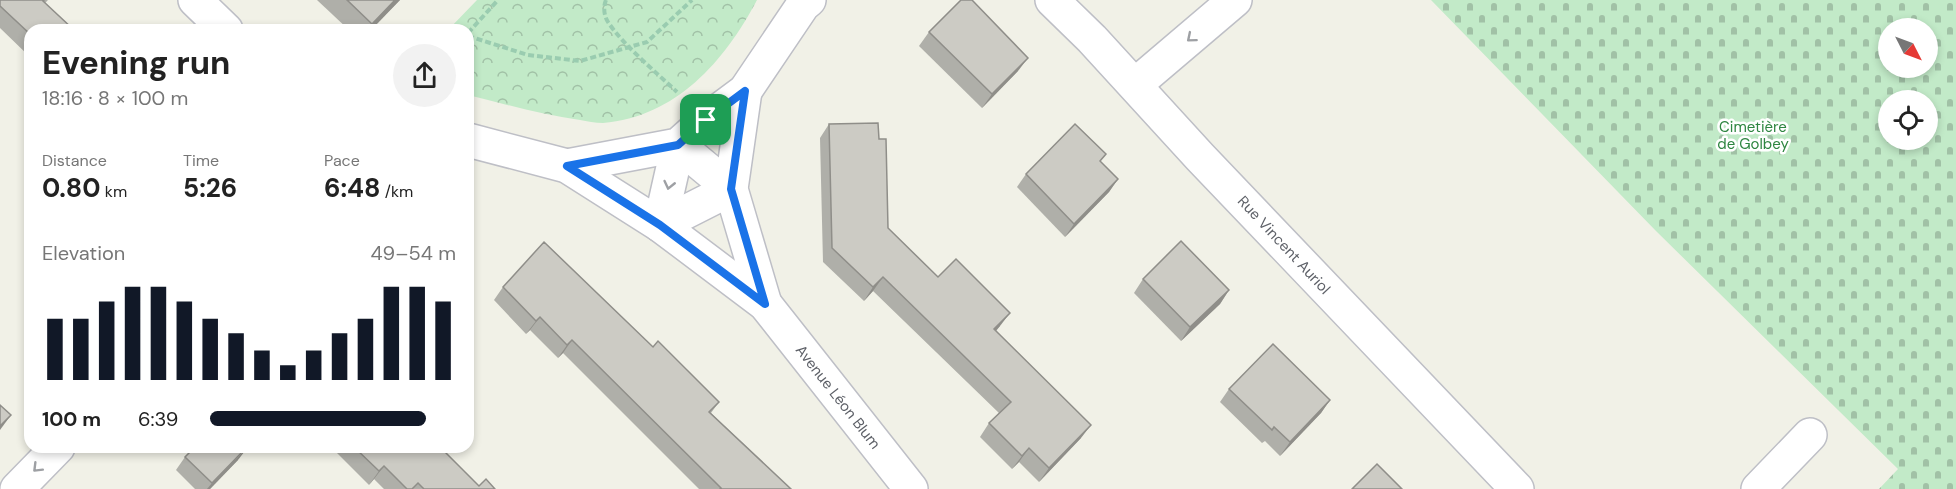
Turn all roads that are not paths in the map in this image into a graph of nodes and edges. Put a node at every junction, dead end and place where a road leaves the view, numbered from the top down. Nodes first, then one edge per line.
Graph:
1 (195, 0) edge
2 (1052, 0) edge
3 (1235, 0) edge
4 (805, 2) edge
5 (220, 24) edge
6 (1135, 85) junction
7 (745, 91) junction
8 (474, 142) edge
9 (678, 145) junction
10 (567, 166) junction
11 (731, 189) junction
12 (660, 225) junction
13 (765, 304) junction
14 (1810, 435) dead end
15 (52, 453) edge
16 (16, 489) edge
17 (911, 489) edge
18 (1517, 489) edge
19 (1758, 489) edge

1 - 5 street
2 - 6 street, Rue Vincent Auriol
3 -> 6 street
4 - 7 street
6 - 18 street, Rue Vincent Auriol
7 - 9 street
7 - 11 street, Avenue Léon Blum
8 - 10 street
9 - 10 street
9 - 11 street
9 -> 12 street
10 - 12 street, Avenue Léon Blum
11 - 12 street
11 - 13 street, Avenue Léon Blum
12 - 13 street, Avenue Léon Blum
13 - 17 street, Avenue Léon Blum
14 - 19 street
15 -> 16 street

